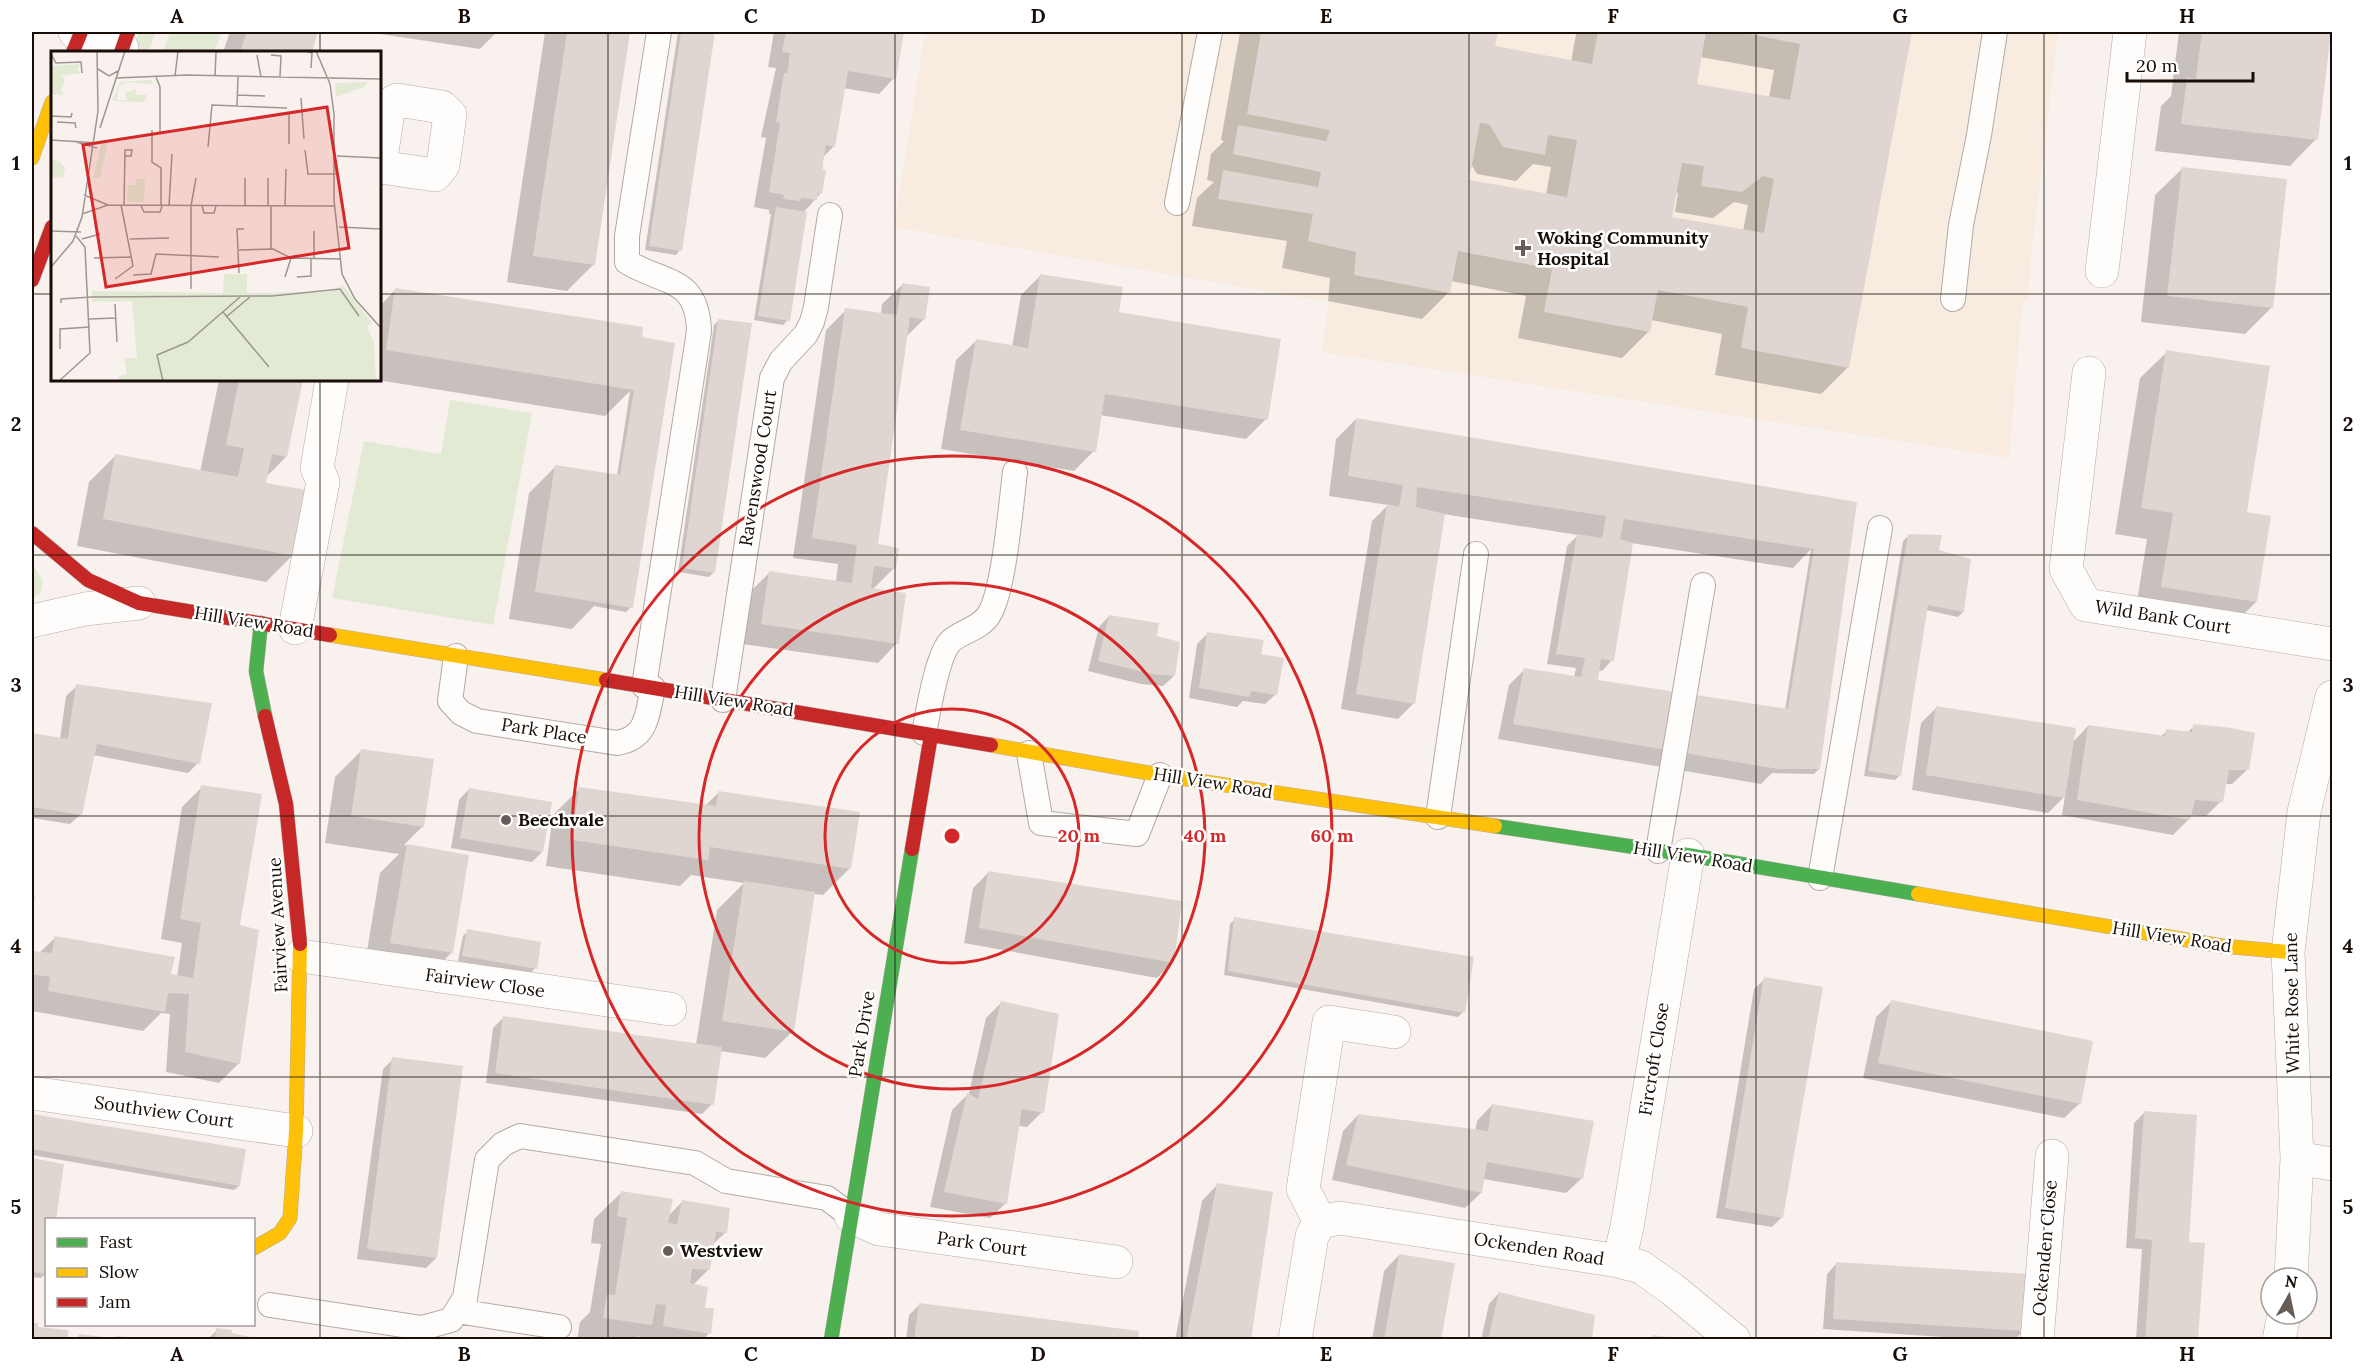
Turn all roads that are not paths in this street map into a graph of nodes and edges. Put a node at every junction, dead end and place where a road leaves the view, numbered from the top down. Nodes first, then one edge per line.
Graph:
1 (659, 32) edge
2 (1210, 32) edge
3 (1995, 32) edge
4 (2130, 32) edge
5 (77, 37) edge
6 (124, 44) edge
7 (51, 105) edge
8 (32, 158) edge
9 (1177, 202) dead end
10 (830, 215) dead end
11 (51, 230) edge
12 (2102, 271) dead end
13 (32, 280) edge
14 (1953, 299) dead end
15 (2089, 373) dead end
16 (332, 381) edge
17 (1016, 472) dead end
18 (1880, 528) dead end
19 (32, 533) edge
20 (1476, 554) dead end
21 (1703, 585) dead end
22 (139, 603) junction
23 (32, 621) edge
24 (261, 623) junction
25 (295, 628) junction
26 (2332, 644) edge
27 (456, 656) junction
28 (648, 687) junction
29 (2332, 697) edge
30 (723, 699) junction
31 (927, 734) junction
32 (1029, 753) junction
33 (1161, 775) junction
34 (1438, 817) junction
35 (1673, 853) junction
36 (1820, 878) junction
37 (2288, 952) junction
38 (301, 956) junction
39 (670, 1009) dead end
40 (1394, 1032) dead end
41 (32, 1093) edge
42 (296, 1131) junction
43 (2052, 1156) dead end
44 (2297, 1158) junction
45 (2332, 1164) edge
46 (851, 1216) junction
47 (1320, 1222) junction
48 (255, 1247) edge
49 (1116, 1262) dead end
50 (1619, 1262) junction
51 (2292, 1266) edge
52 (270, 1305) dead end
53 (457, 1311) junction
54 (559, 1327) dead end
55 (831, 1340) edge
56 (1295, 1340) edge
57 (1734, 1340) edge
58 (2037, 1340) edge

1 - 28 lane
2 - 9 lane
3 - 14 lane
4 - 12 street
5 - 6 street
7 - 8 street
10 - 30 lane, Ravenswood Court
11 - 13 street
15 - 26 street, Wild Bank Court
16 - 25 street
17 - 31 lane
18 - 36 lane
19 - 22 street, Hill View Road
20 - 34 lane
21 - 35 lane
22 - 23 street, Hill View Road
22 - 24 street, Hill View Road
24 - 25 street, Hill View Road
24 - 38 street, Fairview Avenue
25 - 27 street, Hill View Road
27 - 28 street, Hill View Road
27 - 28 lane, Park Place
28 - 30 street, Hill View Road
29 - 37 street, White Rose Lane
30 - 31 street, Hill View Road
31 - 32 street, Hill View Road
31 - 46 street, Park Drive
32 - 33 street, Hill View Road
32 - 33 lane
33 - 34 street, Hill View Road
34 - 35 street, Hill View Road
35 - 36 street, Hill View Road
35 - 50 street, Fircroft Close
36 - 37 street, Hill View Road
37 - 44 street, White Rose Lane
38 - 39 street, Fairview Close
38 - 42 street, Fairview Avenue
40 - 47 street
41 - 42 street, Southview Court
42 - 48 street, Fairview Avenue
43 - 58 street, Ockenden Close
44 - 45 street
44 - 51 street, White Rose Lane
46 - 49 street, Park Court
46 - 53 lane
46 - 55 street, Park Drive
47 - 50 street, Ockenden Road
47 - 56 street
50 - 57 street, Ockenden Road
52 - 53 lane
53 - 54 lane

